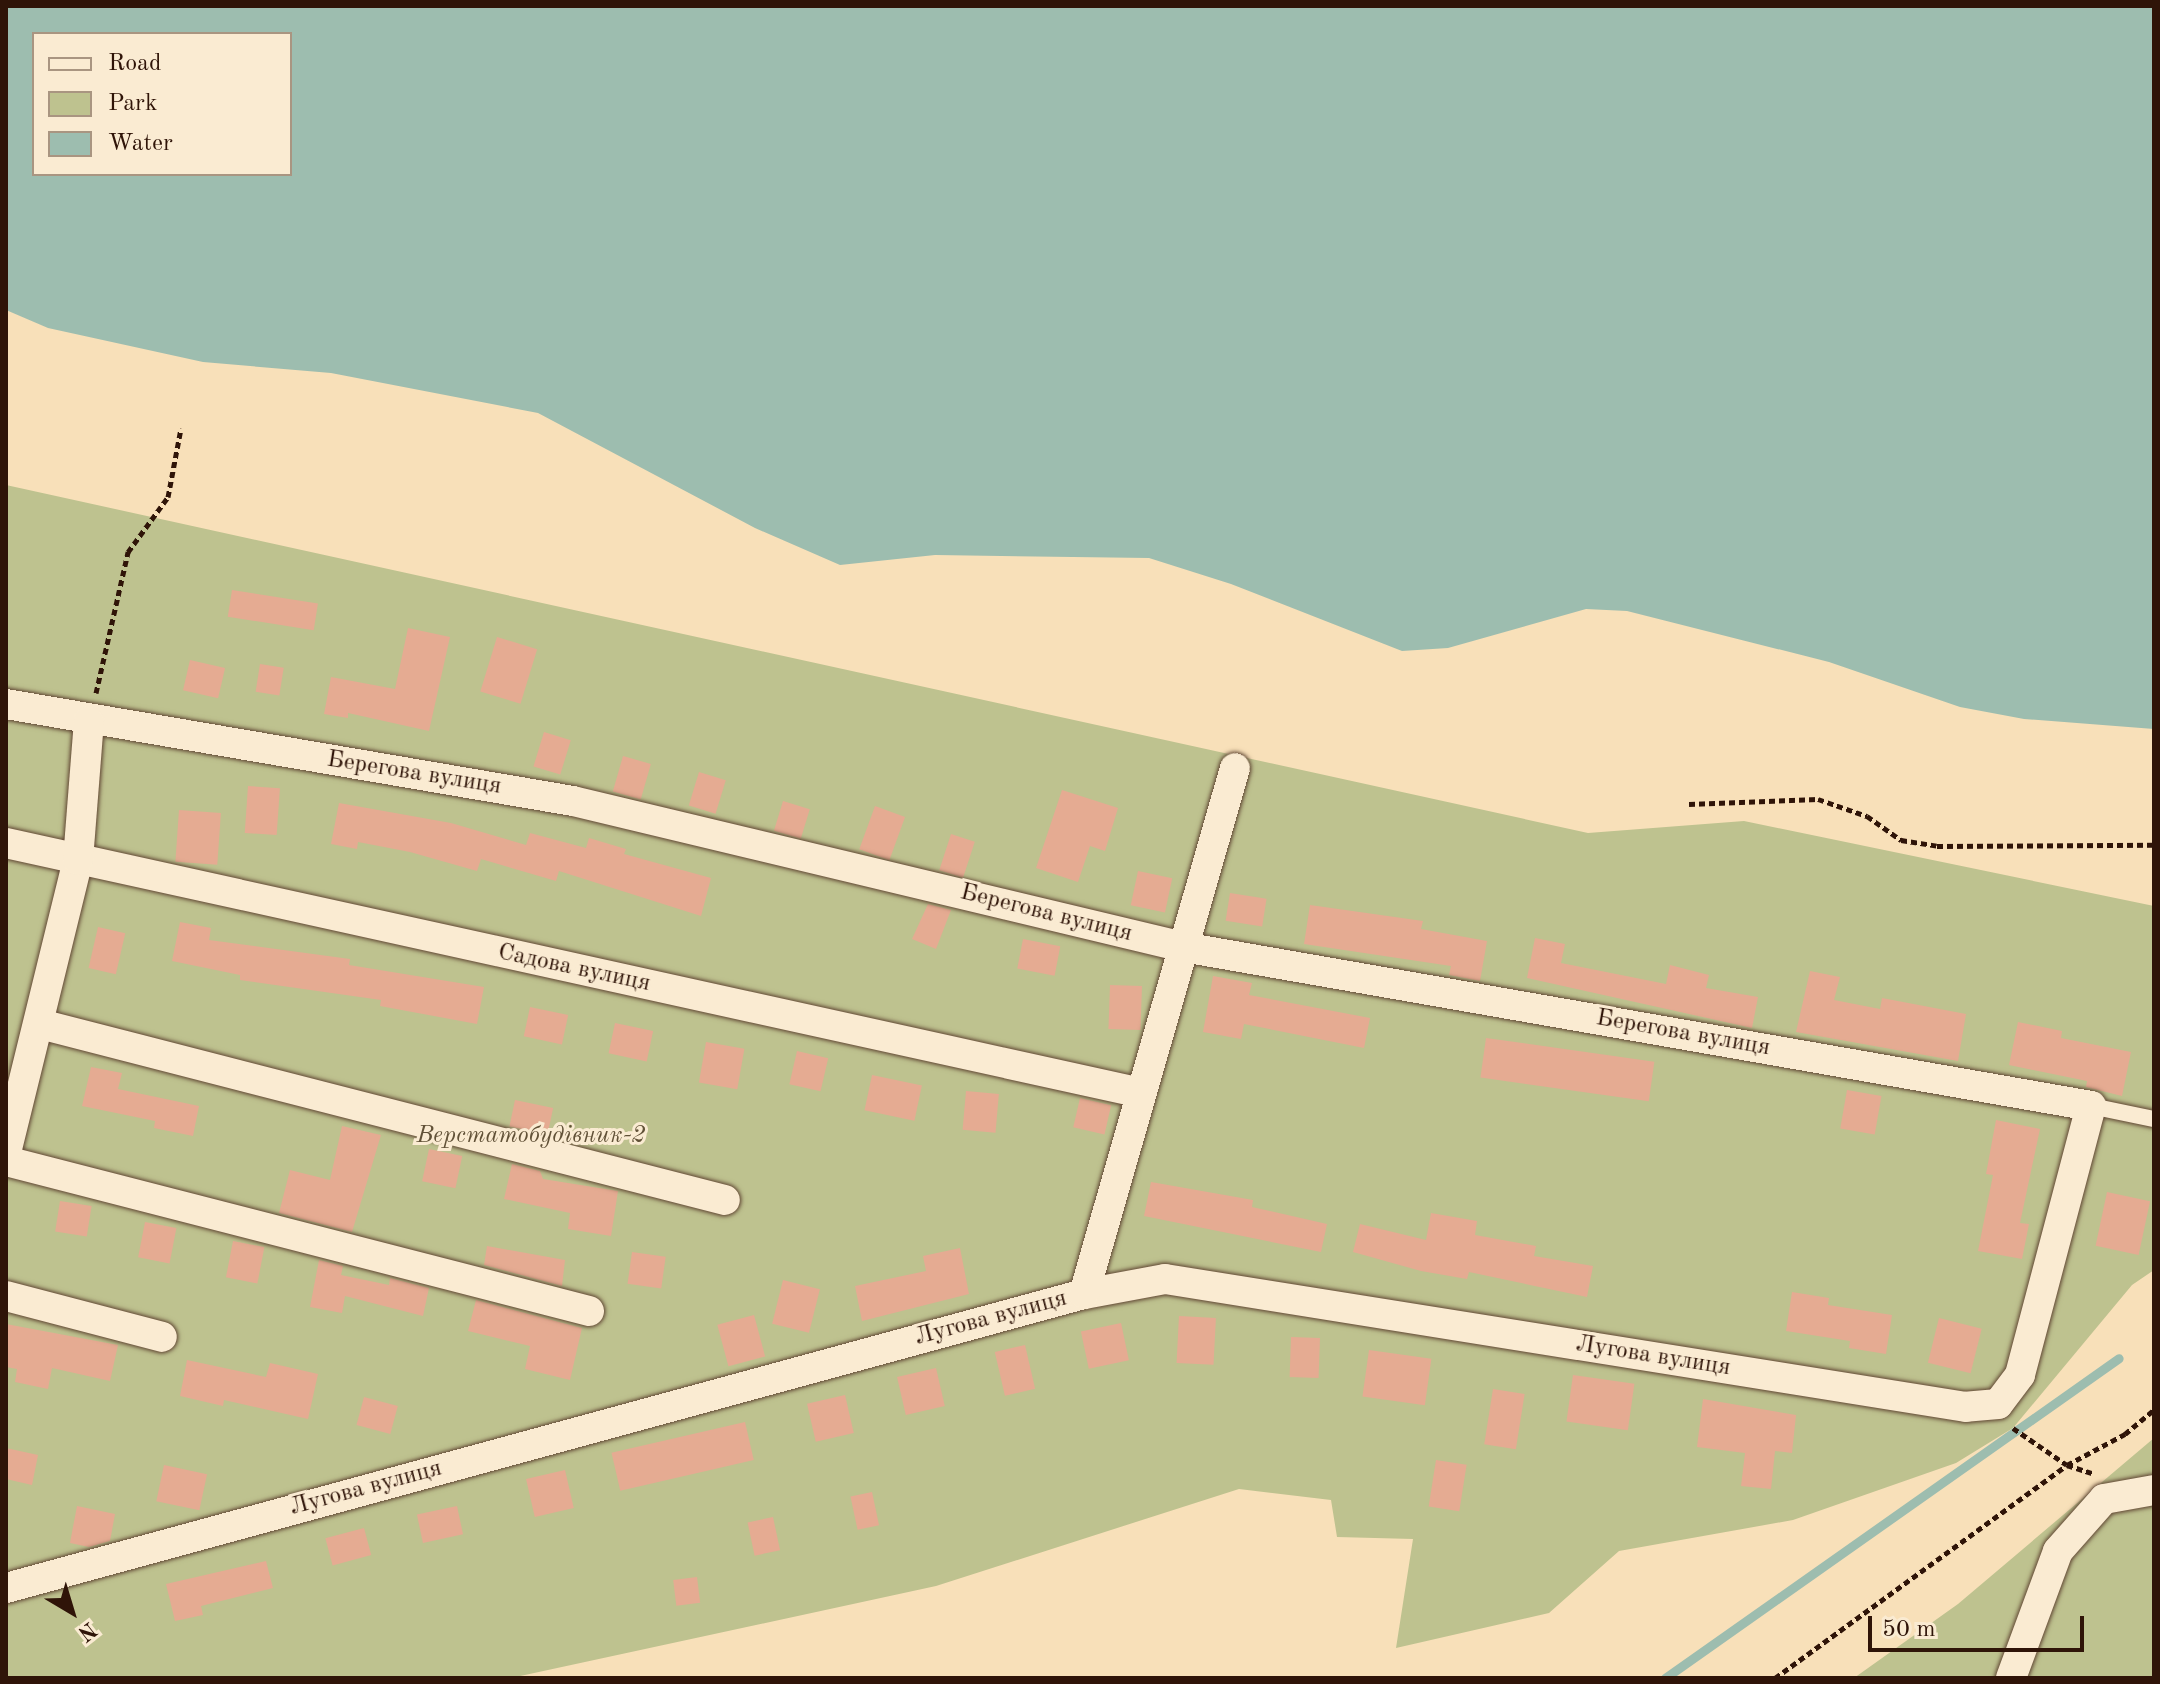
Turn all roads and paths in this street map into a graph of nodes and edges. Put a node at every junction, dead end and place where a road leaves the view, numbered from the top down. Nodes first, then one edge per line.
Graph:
1 (181, 428) dead end
2 (6, 704) edge
3 (89, 721) junction
4 (1235, 768) dead end
5 (1689, 804) dead end
6 (6, 843) edge
7 (2154, 845) edge
8 (78, 860) junction
9 (1183, 947) junction
10 (40, 1024) junction
11 (1141, 1093) junction
12 (2091, 1106) junction
13 (2154, 1119) edge
14 (6, 1153) edge
15 (6, 1161) edge
16 (725, 1200) dead end
17 (1084, 1294) junction
18 (6, 1296) edge
19 (589, 1311) dead end
20 (162, 1337) dead end
21 (1998, 1404) junction
22 (2154, 1410) edge
23 (2067, 1465) junction
24 (2154, 1490) edge
25 (6, 1588) edge
26 (1775, 1678) edge
27 (2011, 1678) edge

1 - 3 path
2 - 3 street, Берегова вулиця
3 - 8 street
3 - 9 street, Берегова вулиця
4 - 9 street
5 - 7 path
6 - 8 street, Садова вулиця
8 - 10 street
8 - 11 street, Садова вулиця
9 - 11 street
9 - 12 street, Берегова вулиця
10 - 14 street
10 - 16 street
11 - 17 street
12 - 13 lane
12 - 21 street
15 - 19 street
17 - 21 street, Лугова вулиця
17 - 25 street, Лугова вулиця
18 - 20 street
21 - 23 path
22 - 23 path
23 - 26 path
24 - 27 street

